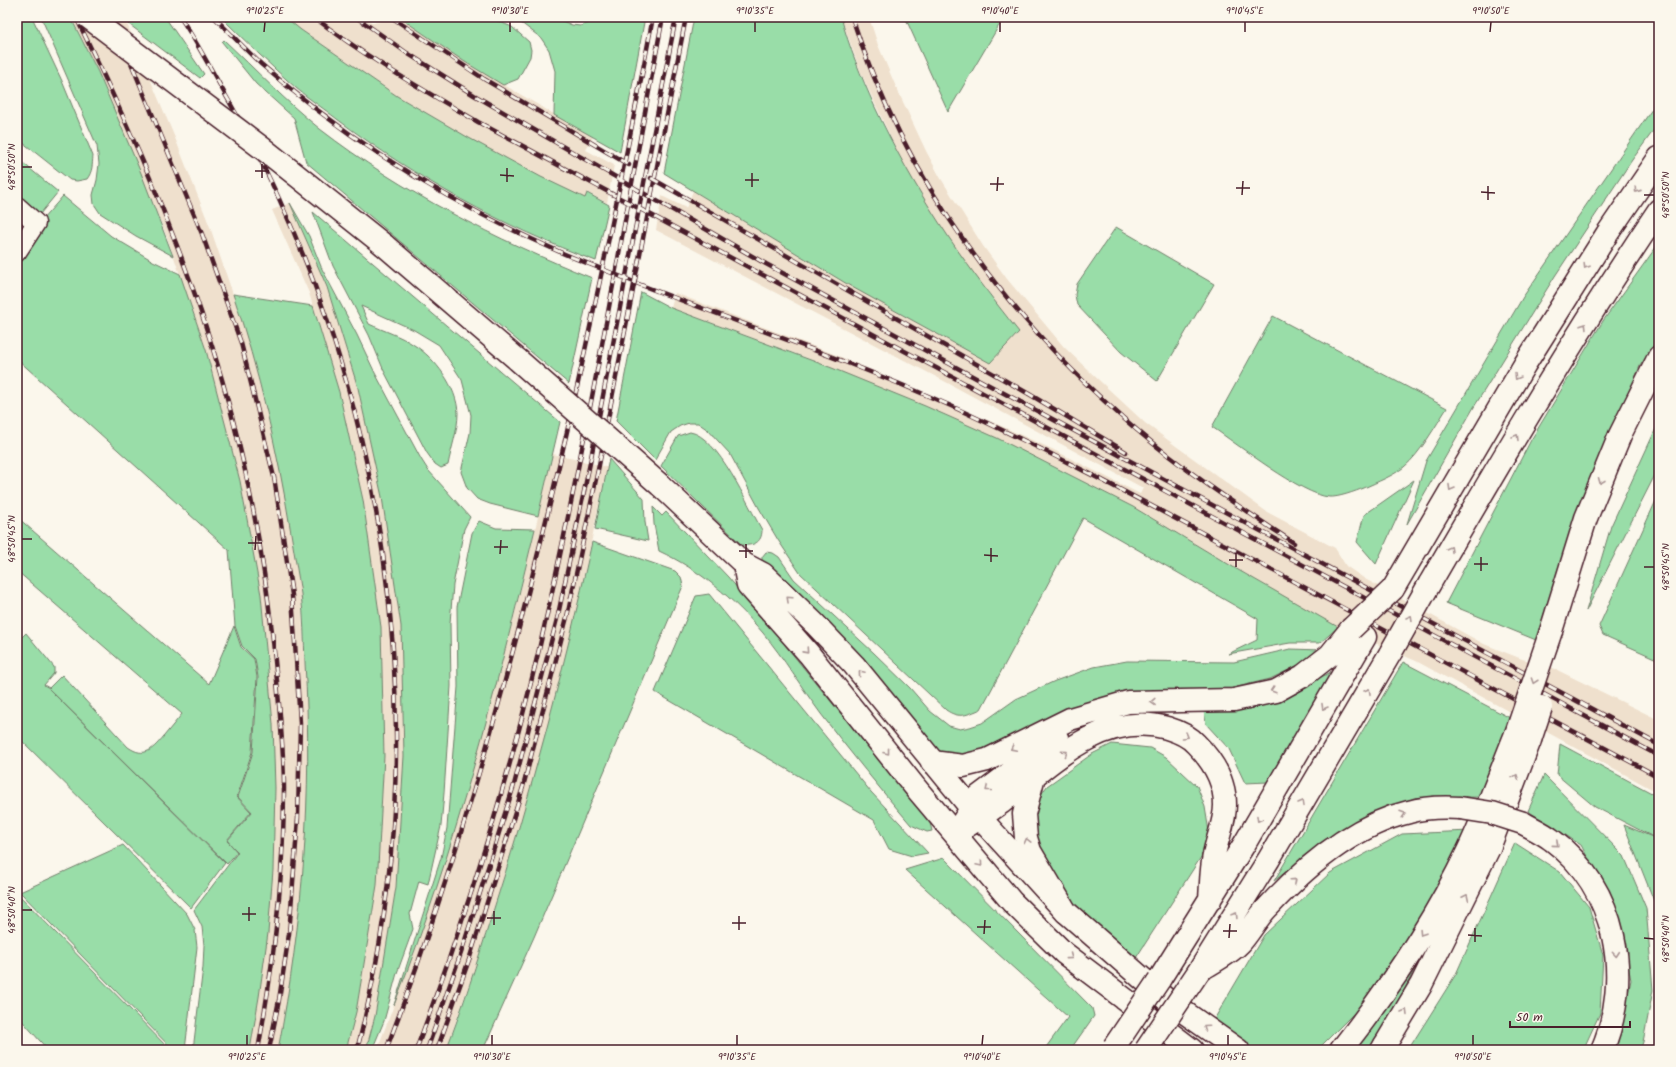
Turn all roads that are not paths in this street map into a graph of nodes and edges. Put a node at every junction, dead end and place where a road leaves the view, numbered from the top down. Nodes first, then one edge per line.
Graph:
1 (88, 17) edge
2 (1659, 158) edge
3 (17, 206) edge
4 (1659, 210) edge
5 (17, 252) edge
6 (1659, 357) edge
7 (1659, 387) edge
8 (744, 564) junction
9 (1358, 633) junction
10 (1557, 634) junction
11 (1100, 710) junction
12 (1523, 737) junction
13 (932, 762) junction
14 (1034, 776) junction
15 (976, 813) junction
16 (956, 833) junction
17 (1210, 900) junction
18 (1066, 912) junction
19 (1199, 971) junction
20 (1347, 1042) edge
21 (1113, 1048) edge
22 (1384, 1048) edge
23 (1146, 1050) edge
24 (1192, 1050) edge
25 (1238, 1050) edge
26 (1328, 1050) edge
27 (1602, 1050) edge

1 - 8 main road, bridge
2 -> 9 main road, bridge
3 - 5 street
19 -> 4 main road, bridge
6 -> 10 main road
7 - 10 main road
13 -> 8 main road
8 -> 16 main road
9 -> 11 main road
9 -> 17 main road
10 - 12 main road, bridge
11 -> 13 main road
11 -> 15 main road
12 -> 20 main road
22 -> 12 main road
13 - 15 main road
14 - 15 main road
14 -> 17 main road
18 -> 14 main road
15 - 16 main road
15 - 18 main road
16 -> 24 main road
17 - 21 main road, bridge
25 -> 18 main road
19 - 23 main road, bridge
19 -> 27 main road, bridge
20 - 26 main road

